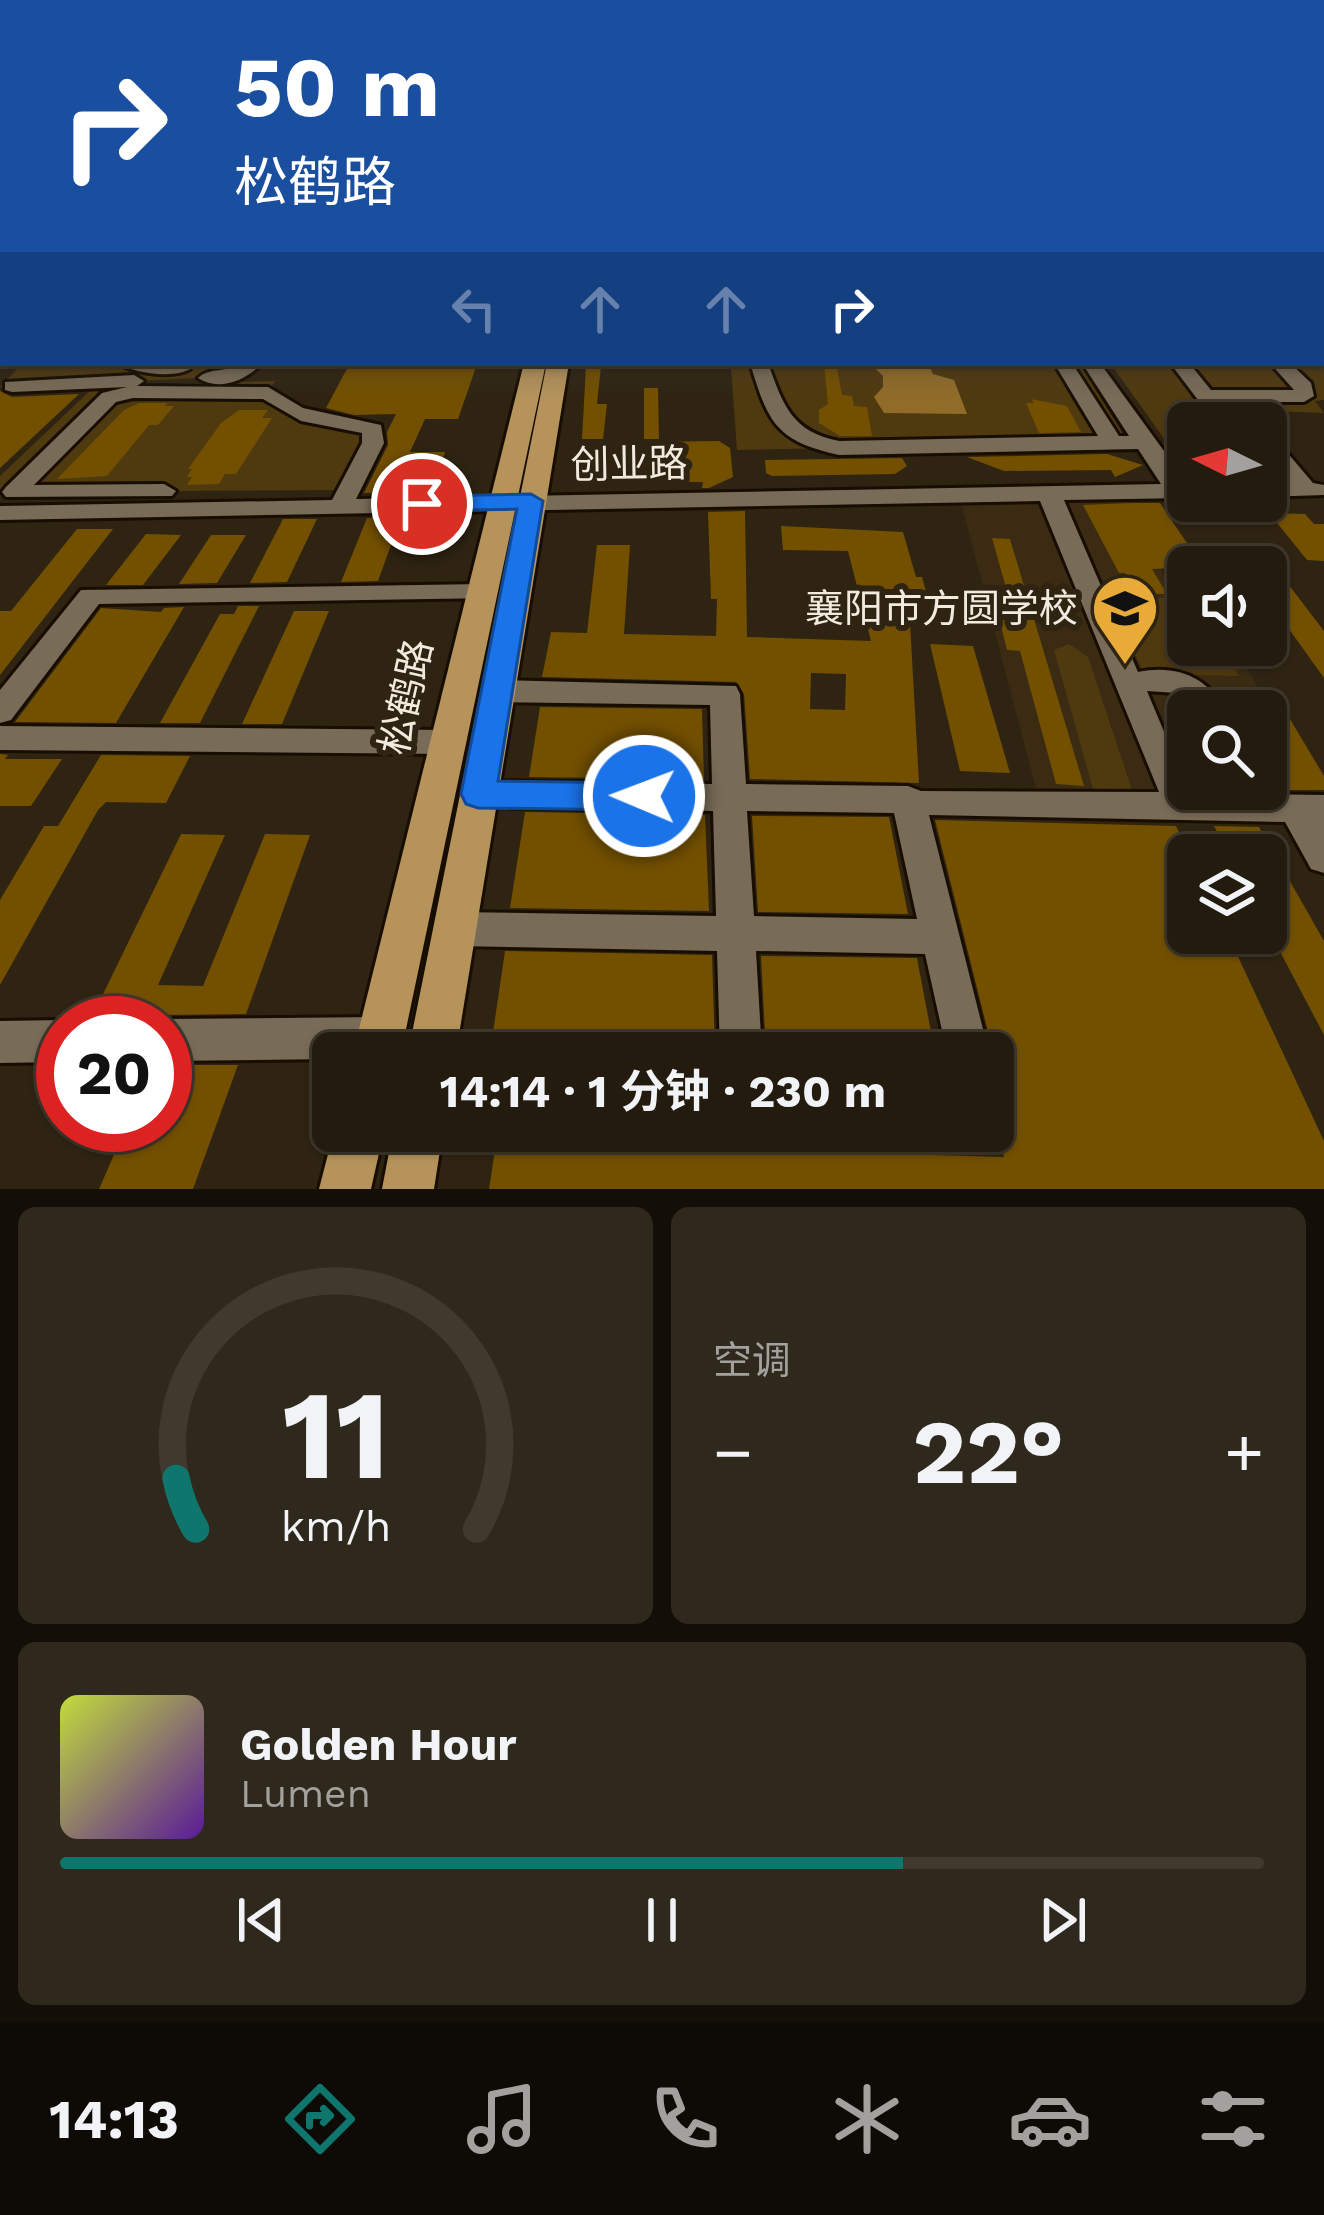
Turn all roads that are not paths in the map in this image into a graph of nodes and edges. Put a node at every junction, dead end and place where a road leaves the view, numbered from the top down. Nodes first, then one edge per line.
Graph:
1 (153, 366) edge
2 (251, 366) edge
3 (535, 366) edge
4 (557, 366) edge
5 (760, 366) edge
6 (1065, 366) edge
7 (1093, 366) edge
8 (1181, 366) edge
9 (1282, 366) edge
10 (180, 369) dead end
11 (12, 386) dead end
12 (1228, 397) junction
13 (1232, 402) edge
14 (1112, 442) junction
15 (1144, 442) junction
16 (1167, 471) edge
17 (1287, 472) edge
18 (1315, 489) edge
19 (1167, 492) edge
20 (1049, 494) junction
21 (345, 498) junction
22 (517, 502) junction
23 (0, 513) edge
24 (482, 592) junction
25 (1129, 685) junction
26 (1200, 690) edge
27 (497, 691) junction
28 (0, 712) edge
29 (0, 738) edge
30 (448, 742) junction
31 (1167, 760) edge
32 (1167, 787) edge
33 (478, 794) junction
34 (727, 797) junction
35 (930, 802) dead end
36 (1309, 808) edge
37 (1324, 858) edge
38 (454, 929) junction
39 (736, 934) junction
40 (941, 937) junction
41 (382, 1032) edge
42 (436, 1032) edge
43 (740, 1032) edge
44 (963, 1032) edge
45 (36, 1041) edge
46 (192, 1041) edge
47 (0, 1042) edge
48 (312, 1044) edge

1 - 10 street
2 - 11 street
3 - 22 main road, 松鹤路
4 - 22 main road, 松鹤路
5 - 14 street
6 - 14 street
7 - 15 street
8 - 12 street
9 - 12 street
12 - 13 street
14 - 15 street
15 - 16 street
17 - 18 street
19 - 20 street, 创业路
20 - 22 street, 创业路
20 - 25 street
21 - 21 street
21 - 22 street, 创业路
21 - 23 street, 创业路
22 - 24 main road, 松鹤路
22 - 27 main road, 松鹤路
24 - 28 street
24 - 30 main road, 松鹤路
25 - 26 street
25 - 31 street
27 - 33 main road, 松鹤路
27 - 34 street
29 - 30 street
30 - 41 main road, 松鹤路
32 - 35 street
33 - 34 street
33 - 38 main road, 松鹤路
34 - 39 street
34 - 40 street
36 - 37 street
38 - 39 street
38 - 42 main road, 松鹤路
39 - 40 street
39 - 43 street
40 - 44 street
45 - 47 street
46 - 48 street

